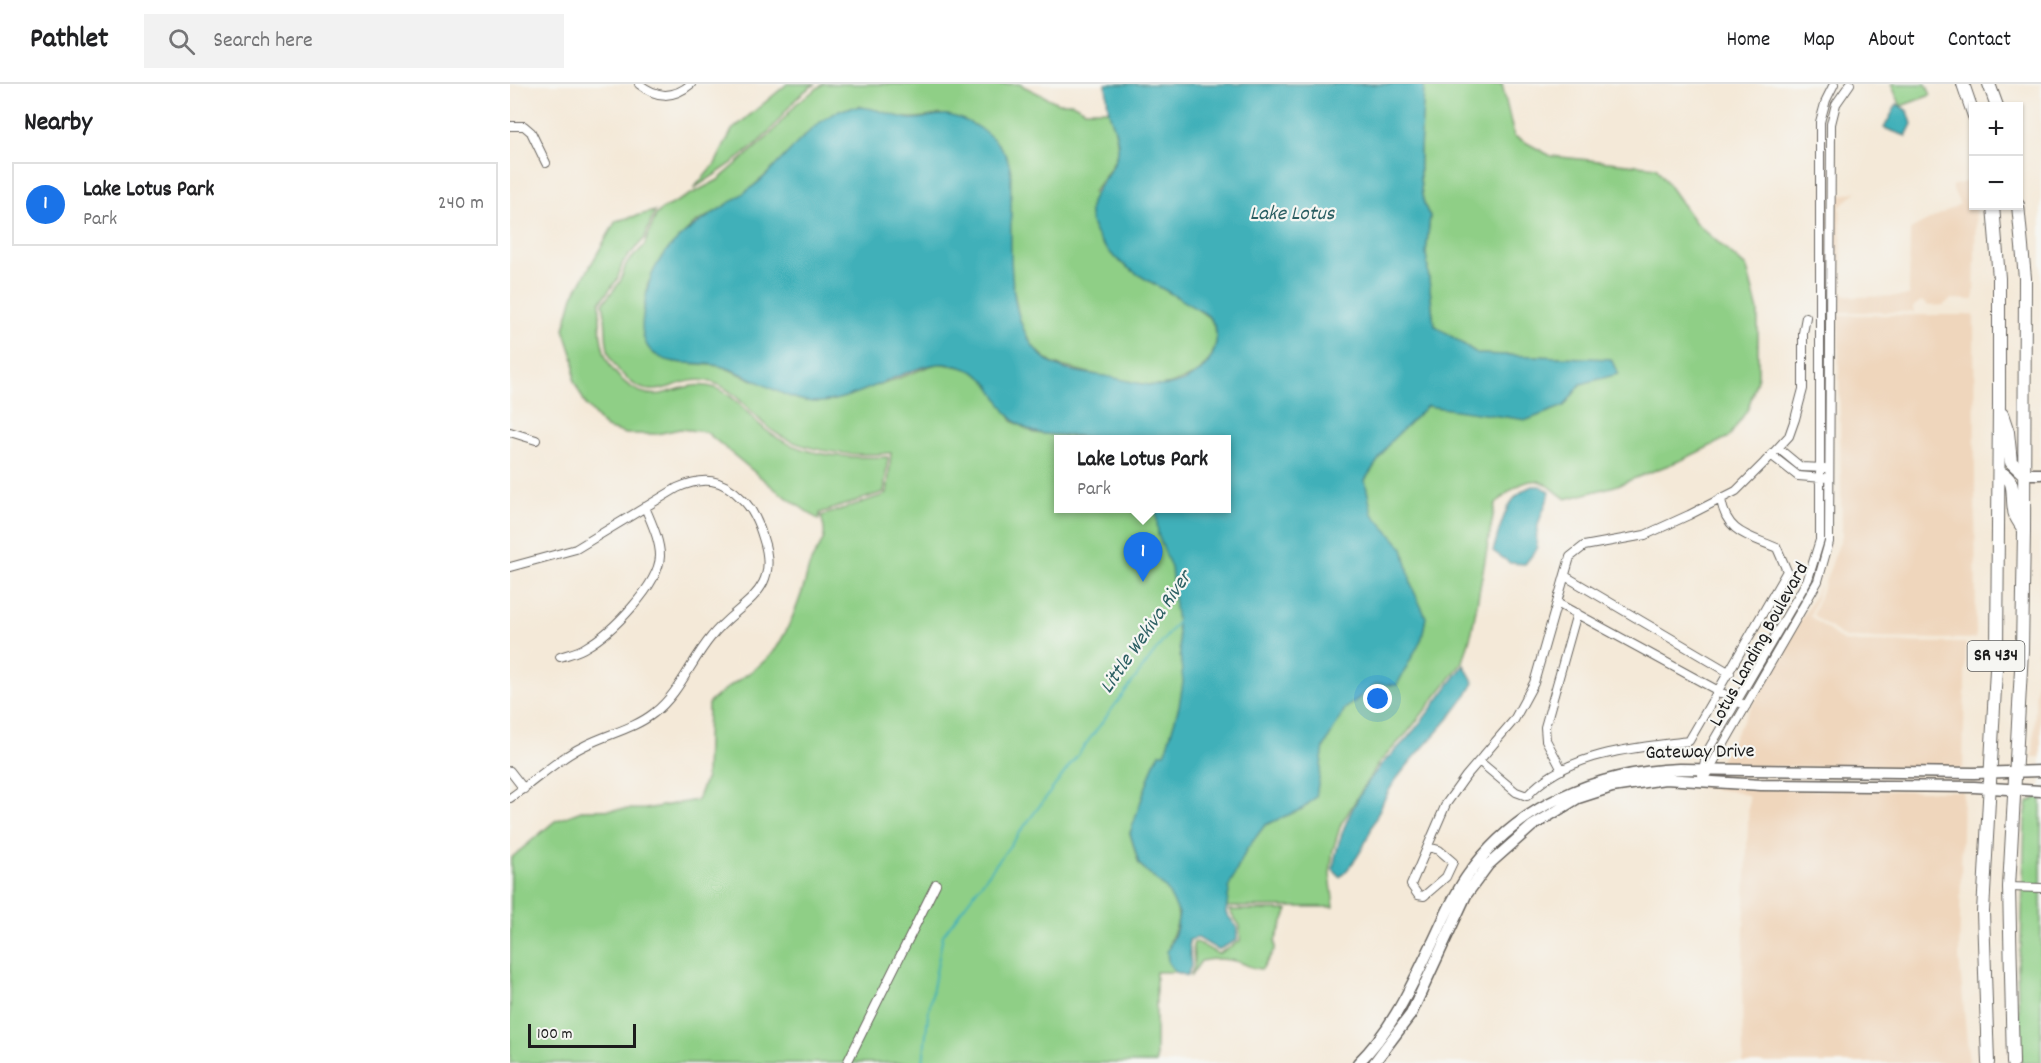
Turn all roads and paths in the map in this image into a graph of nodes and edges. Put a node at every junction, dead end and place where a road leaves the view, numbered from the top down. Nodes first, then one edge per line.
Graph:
1 (639, 84) edge
2 (691, 84) edge
3 (1834, 84) edge
4 (1850, 84) edge
5 (1963, 84) edge
6 (1989, 84) edge
7 (1969, 102) edge
8 (1996, 102) edge
9 (510, 126) edge
10 (546, 163) dead end
11 (1993, 210) edge
12 (2019, 210) edge
13 (1806, 317) dead end
14 (1999, 404) junction
15 (510, 432) edge
16 (536, 440) dead end
17 (1774, 451) junction
18 (1802, 467) junction
19 (1820, 468) junction
20 (1831, 468) junction
21 (1999, 472) junction
22 (2024, 474) junction
23 (2041, 474) edge
24 (1798, 476) junction
25 (1820, 478) junction
26 (1831, 478) junction
27 (1721, 498) junction
28 (645, 507) junction
29 (2024, 531) junction
30 (510, 567) edge
31 (1565, 576) junction
32 (1557, 603) junction
33 (1577, 613) junction
34 (560, 657) dead end
35 (1730, 673) junction
36 (1719, 693) junction
37 (1736, 701) junction
38 (1746, 706) junction
39 (1479, 761) junction
40 (1562, 770) junction
41 (510, 771) edge
42 (2014, 771) junction
43 (2041, 771) edge
44 (1835, 772) junction
45 (1989, 772) junction
46 (1705, 773) junction
47 (1835, 786) junction
48 (1988, 788) junction
49 (524, 789) junction
50 (2013, 790) junction
51 (2041, 791) edge
52 (510, 798) edge
53 (1428, 847) junction
54 (936, 884) dead end
55 (2009, 887) junction
56 (2041, 888) edge
57 (847, 1063) edge
58 (1358, 1063) edge
59 (1374, 1063) edge
60 (1988, 1063) edge
61 (2013, 1063) edge

1 - 2 street
3 - 19 street, Lotus Landing Boulevard
4 - 20 street, Lotus Landing Boulevard
5 - 7 main road
6 - 8 main road
9 - 10 street
11 - 14 main road, SR 434
12 - 22 main road, SR 434
13 - 17 street
14 - 21 main road, SR 434
14 - 22 main road
15 - 16 street
17 - 18 street
17 - 24 street
17 - 27 street
18 - 19 street
18 - 24 street
19 - 20 street
19 - 25 street, Lotus Landing Boulevard
20 - 26 street, Lotus Landing Boulevard
21 - 29 main road
21 - 45 main road, SR 434
22 - 23 street
22 - 29 main road, SR 434
24 - 25 street
25 - 26 street
25 - 37 street, Lotus Landing Boulevard
26 - 38 street, Lotus Landing Boulevard
27 - 31 street
27 - 35 street
28 - 30 street
28 - 34 street
28 - 49 street
29 - 42 main road, SR 434
31 - 32 street
31 - 35 street
32 - 33 street
32 - 39 street
33 - 36 street
33 - 40 street
35 - 36 street
36 - 37 street
36 - 40 street
37 - 38 street
37 - 46 street, Lotus Landing Boulevard
38 - 46 street, Lotus Landing Boulevard
39 - 40 street
39 - 53 street
41 - 49 street
42 - 43 street, Gateway Drive
42 - 45 street, Gateway Drive
42 - 50 main road, SR 434
44 - 45 street, Gateway Drive
44 - 46 street, Gateway Drive
44 - 47 street
45 - 48 main road, SR 434
46 - 47 street, Gateway Drive
46 - 58 street, Gateway Drive
46 - 59 street, Gateway Drive
47 - 48 street, Gateway Drive
48 - 50 street, Gateway Drive
48 - 60 main road, SR 434
49 - 52 street
50 - 51 street, Gateway Drive
50 - 55 main road, SR 434
53 - 53 street
54 - 57 street
55 - 56 street
55 - 61 main road, SR 434

